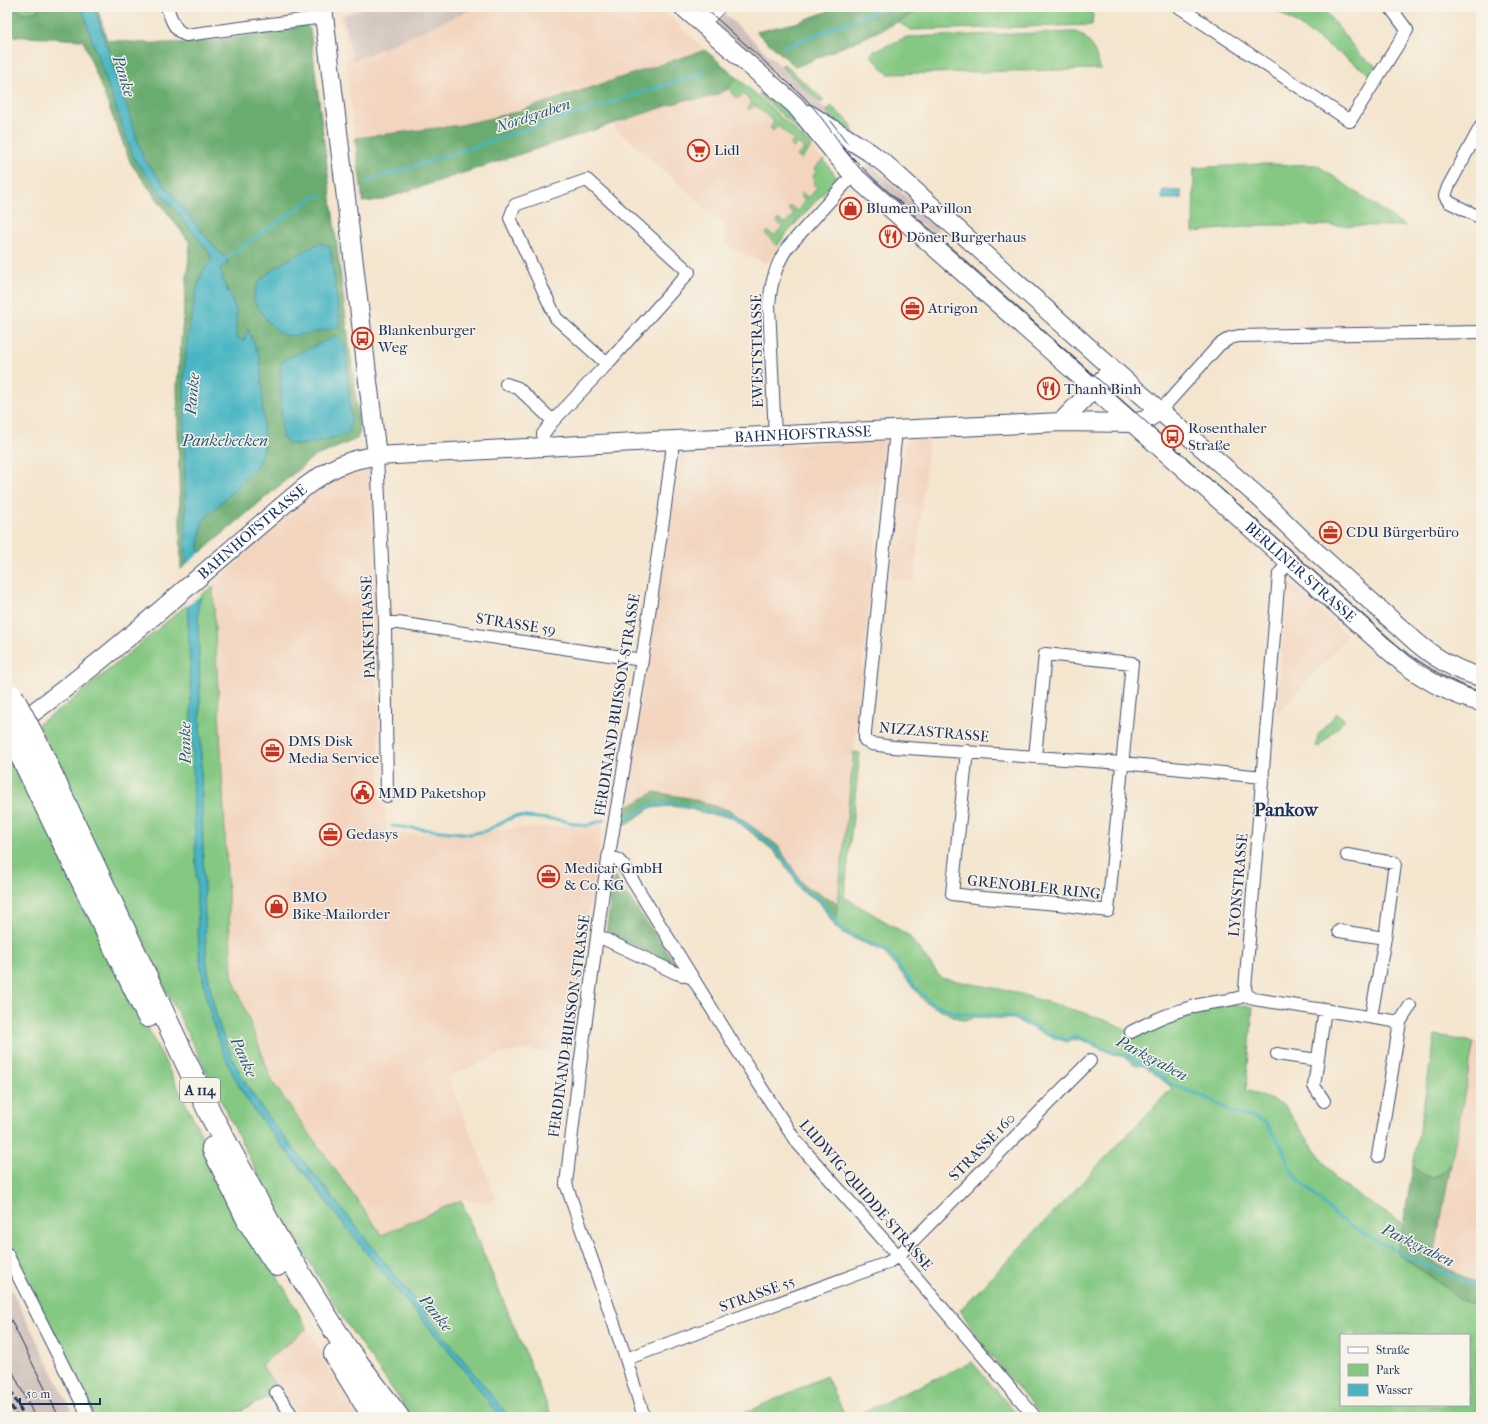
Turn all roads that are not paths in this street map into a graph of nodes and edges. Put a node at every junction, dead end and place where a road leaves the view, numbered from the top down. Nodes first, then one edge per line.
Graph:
1 (167, 7) edge
2 (683, 7) edge
3 (718, 7) edge
4 (1179, 7) edge
5 (1390, 7) edge
6 (323, 12) edge
7 (702, 24) junction
8 (794, 105) junction
9 (1481, 126) edge
10 (869, 152) junction
11 (853, 174) junction
12 (1481, 218) edge
13 (987, 256) junction
14 (968, 276) junction
15 (1481, 332) edge
16 (607, 364) junction
17 (1128, 383) junction
18 (506, 384) dead end
19 (1093, 388) junction
20 (1161, 410) junction
21 (553, 420) junction
22 (1061, 422) junction
23 (1132, 422) junction
24 (896, 430) junction
25 (775, 436) junction
26 (672, 440) junction
27 (544, 446) junction
28 (378, 456) junction
29 (1289, 562) junction
30 (385, 623) junction
31 (642, 660) junction
32 (1481, 677) edge
33 (10, 691) edge
34 (1481, 702) edge
35 (7, 730) edge
36 (28, 749) junction
37 (967, 751) junction
38 (1035, 757) junction
39 (1122, 763) junction
40 (1263, 777) junction
41 (387, 796) dead end
42 (1347, 855) dead end
43 (608, 857) junction
44 (1339, 931) dead end
45 (598, 936) junction
46 (1385, 938) junction
47 (694, 978) junction
48 (1247, 995) junction
49 (1410, 1006) dead end
50 (1325, 1009) junction
51 (1371, 1017) junction
52 (1400, 1022) junction
53 (1131, 1032) dead end
54 (1277, 1054) dead end
55 (1317, 1060) junction
56 (1090, 1061) dead end
57 (1324, 1101) dead end
58 (1378, 1156) dead end
59 (7, 1254) edge
60 (898, 1256) junction
61 (626, 1359) junction
62 (276, 1392) dead end
63 (89, 1417) edge
64 (293, 1417) edge
65 (376, 1417) edge
66 (398, 1417) edge
67 (644, 1417) edge
68 (1035, 1417) edge

1 - 6 street
2 - 7 main road
3 - 7 street
4 - 5 street
6 - 28 main road
7 - 8 main road
8 - 10 main road, BERLINER STRASSE
8 - 11 main road, BERLINER STRASSE
9 - 12 street
10 - 11 main road
10 - 13 main road, BERLINER STRASSE
11 - 14 main road, BERLINER STRASSE
11 - 25 street, EWESTSTRASSE
13 - 14 main road
13 - 17 main road, BERLINER STRASSE
14 - 19 main road, BERLINER STRASSE
15 - 20 street
16 - 16 street
16 - 21 street
17 - 19 main road
17 - 20 main road, BERLINER STRASSE
18 - 21 street
19 - 22 main road
19 - 23 main road, BERLINER STRASSE
20 - 23 main road, BAHNHOFSTRASSE
20 - 32 main road, BERLINER STRASSE
21 - 27 street
22 - 23 main road, BAHNHOFSTRASSE
22 - 24 main road, BAHNHOFSTRASSE
23 - 29 main road, BERLINER STRASSE
24 - 25 main road, BAHNHOFSTRASSE
24 - 37 street, NIZZASTRASSE
25 - 26 main road, BAHNHOFSTRASSE
26 - 27 main road, BAHNHOFSTRASSE
26 - 31 street, FERDINAND-BUISSON-STRASSE
27 - 28 main road, BAHNHOFSTRASSE
28 - 30 street, PANKSTRASSE
28 - 35 main road, BAHNHOFSTRASSE
29 - 34 main road, BERLINER STRASSE
29 - 40 street, LYONSTRASSE
30 - 31 street, STRASSE 59
30 - 41 street, PANKSTRASSE
31 - 43 street, FERDINAND-BUISSON-STRASSE
33 - 36 highway, A 114, bridge
35 - 36 highway, A 114, bridge
36 - 65 highway, A 114
36 - 66 highway, A 114
37 - 38 street, NIZZASTRASSE
37 - 39 street, GRENOBLER RING
38 - 39 street, NIZZASTRASSE
38 - 39 street
39 - 40 street, NIZZASTRASSE
40 - 48 street, LYONSTRASSE
42 - 46 street
43 - 45 street, FERDINAND-BUISSON-STRASSE
43 - 47 street, LUDWIG-QUIDDE-STRASSE
44 - 46 street
45 - 47 street
45 - 61 street, FERDINAND-BUISSON-STRASSE
46 - 51 street
47 - 60 street, LUDWIG-QUIDDE-STRASSE
48 - 50 street
48 - 53 street
49 - 52 street
50 - 51 street
50 - 55 street
51 - 52 street
52 - 58 street
54 - 55 street
55 - 57 street
56 - 60 street, STRASSE 160
59 - 63 street
60 - 61 street, STRASSE 55
60 - 68 street, LUDWIG-QUIDDE-STRASSE
61 - 67 street, FERDINAND-BUISSON-STRASSE
62 - 64 street

